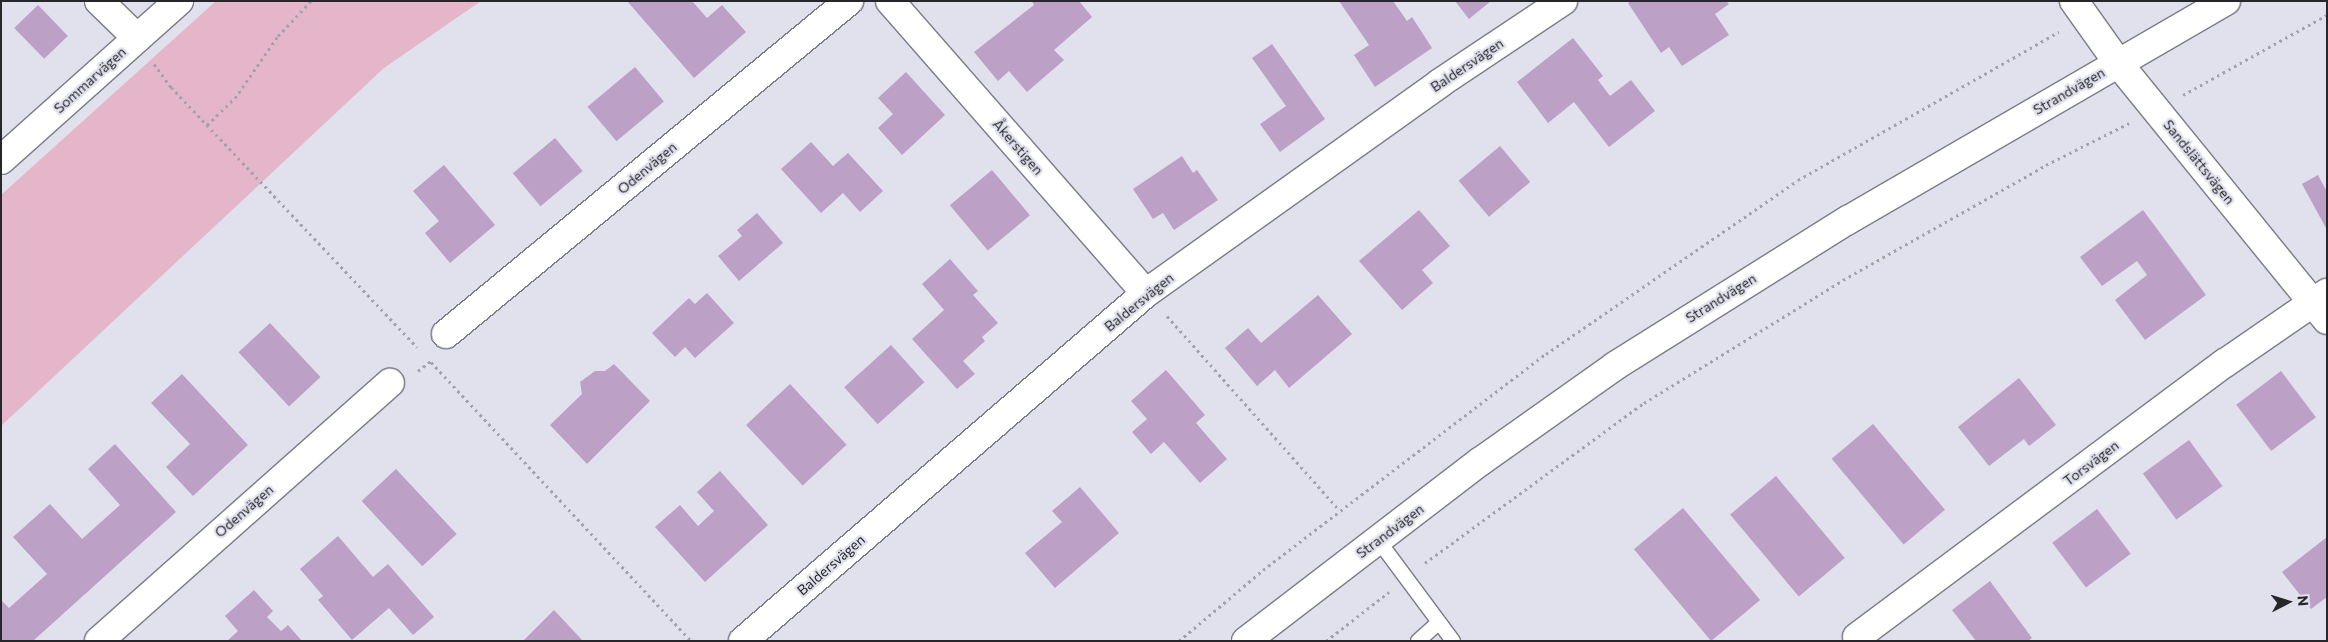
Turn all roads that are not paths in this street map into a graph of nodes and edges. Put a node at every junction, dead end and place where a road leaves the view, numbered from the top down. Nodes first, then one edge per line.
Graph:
1 (99, 1) edge
2 (179, 1) edge
3 (848, 1) edge
4 (890, 1) edge
5 (1563, 1) edge
6 (2226, 1) edge
7 (2080, 9) edge
8 (137, 38) junction
9 (2118, 63) junction
10 (1, 160) edge
11 (1146, 293) junction
12 (2322, 305) edge
13 (446, 334) road end
14 (390, 383) road end
15 (1378, 540) junction
16 (1438, 623) junction
17 (1857, 637) dead end
18 (99, 641) edge
19 (743, 641) edge
20 (1246, 641) edge
21 (1418, 641) edge
22 (1452, 641) edge

1 - 8 street
2 - 8 street, Sommarvägen
3 - 13 street, Odenvägen
4 - 11 street, Åkerstigen
5 - 11 street, Baldersvägen
6 - 9 street, Strandvägen
7 - 9 street, Sandslättsvägen
8 - 10 street, Sommarvägen
9 - 12 street, Sandslättsvägen
9 - 15 street, Strandvägen
11 - 19 street, Baldersvägen
12 - 17 street, Torsvägen
14 - 18 street, Odenvägen
15 - 16 lane
15 - 20 street, Strandvägen
16 - 21 lane
16 - 22 lane

